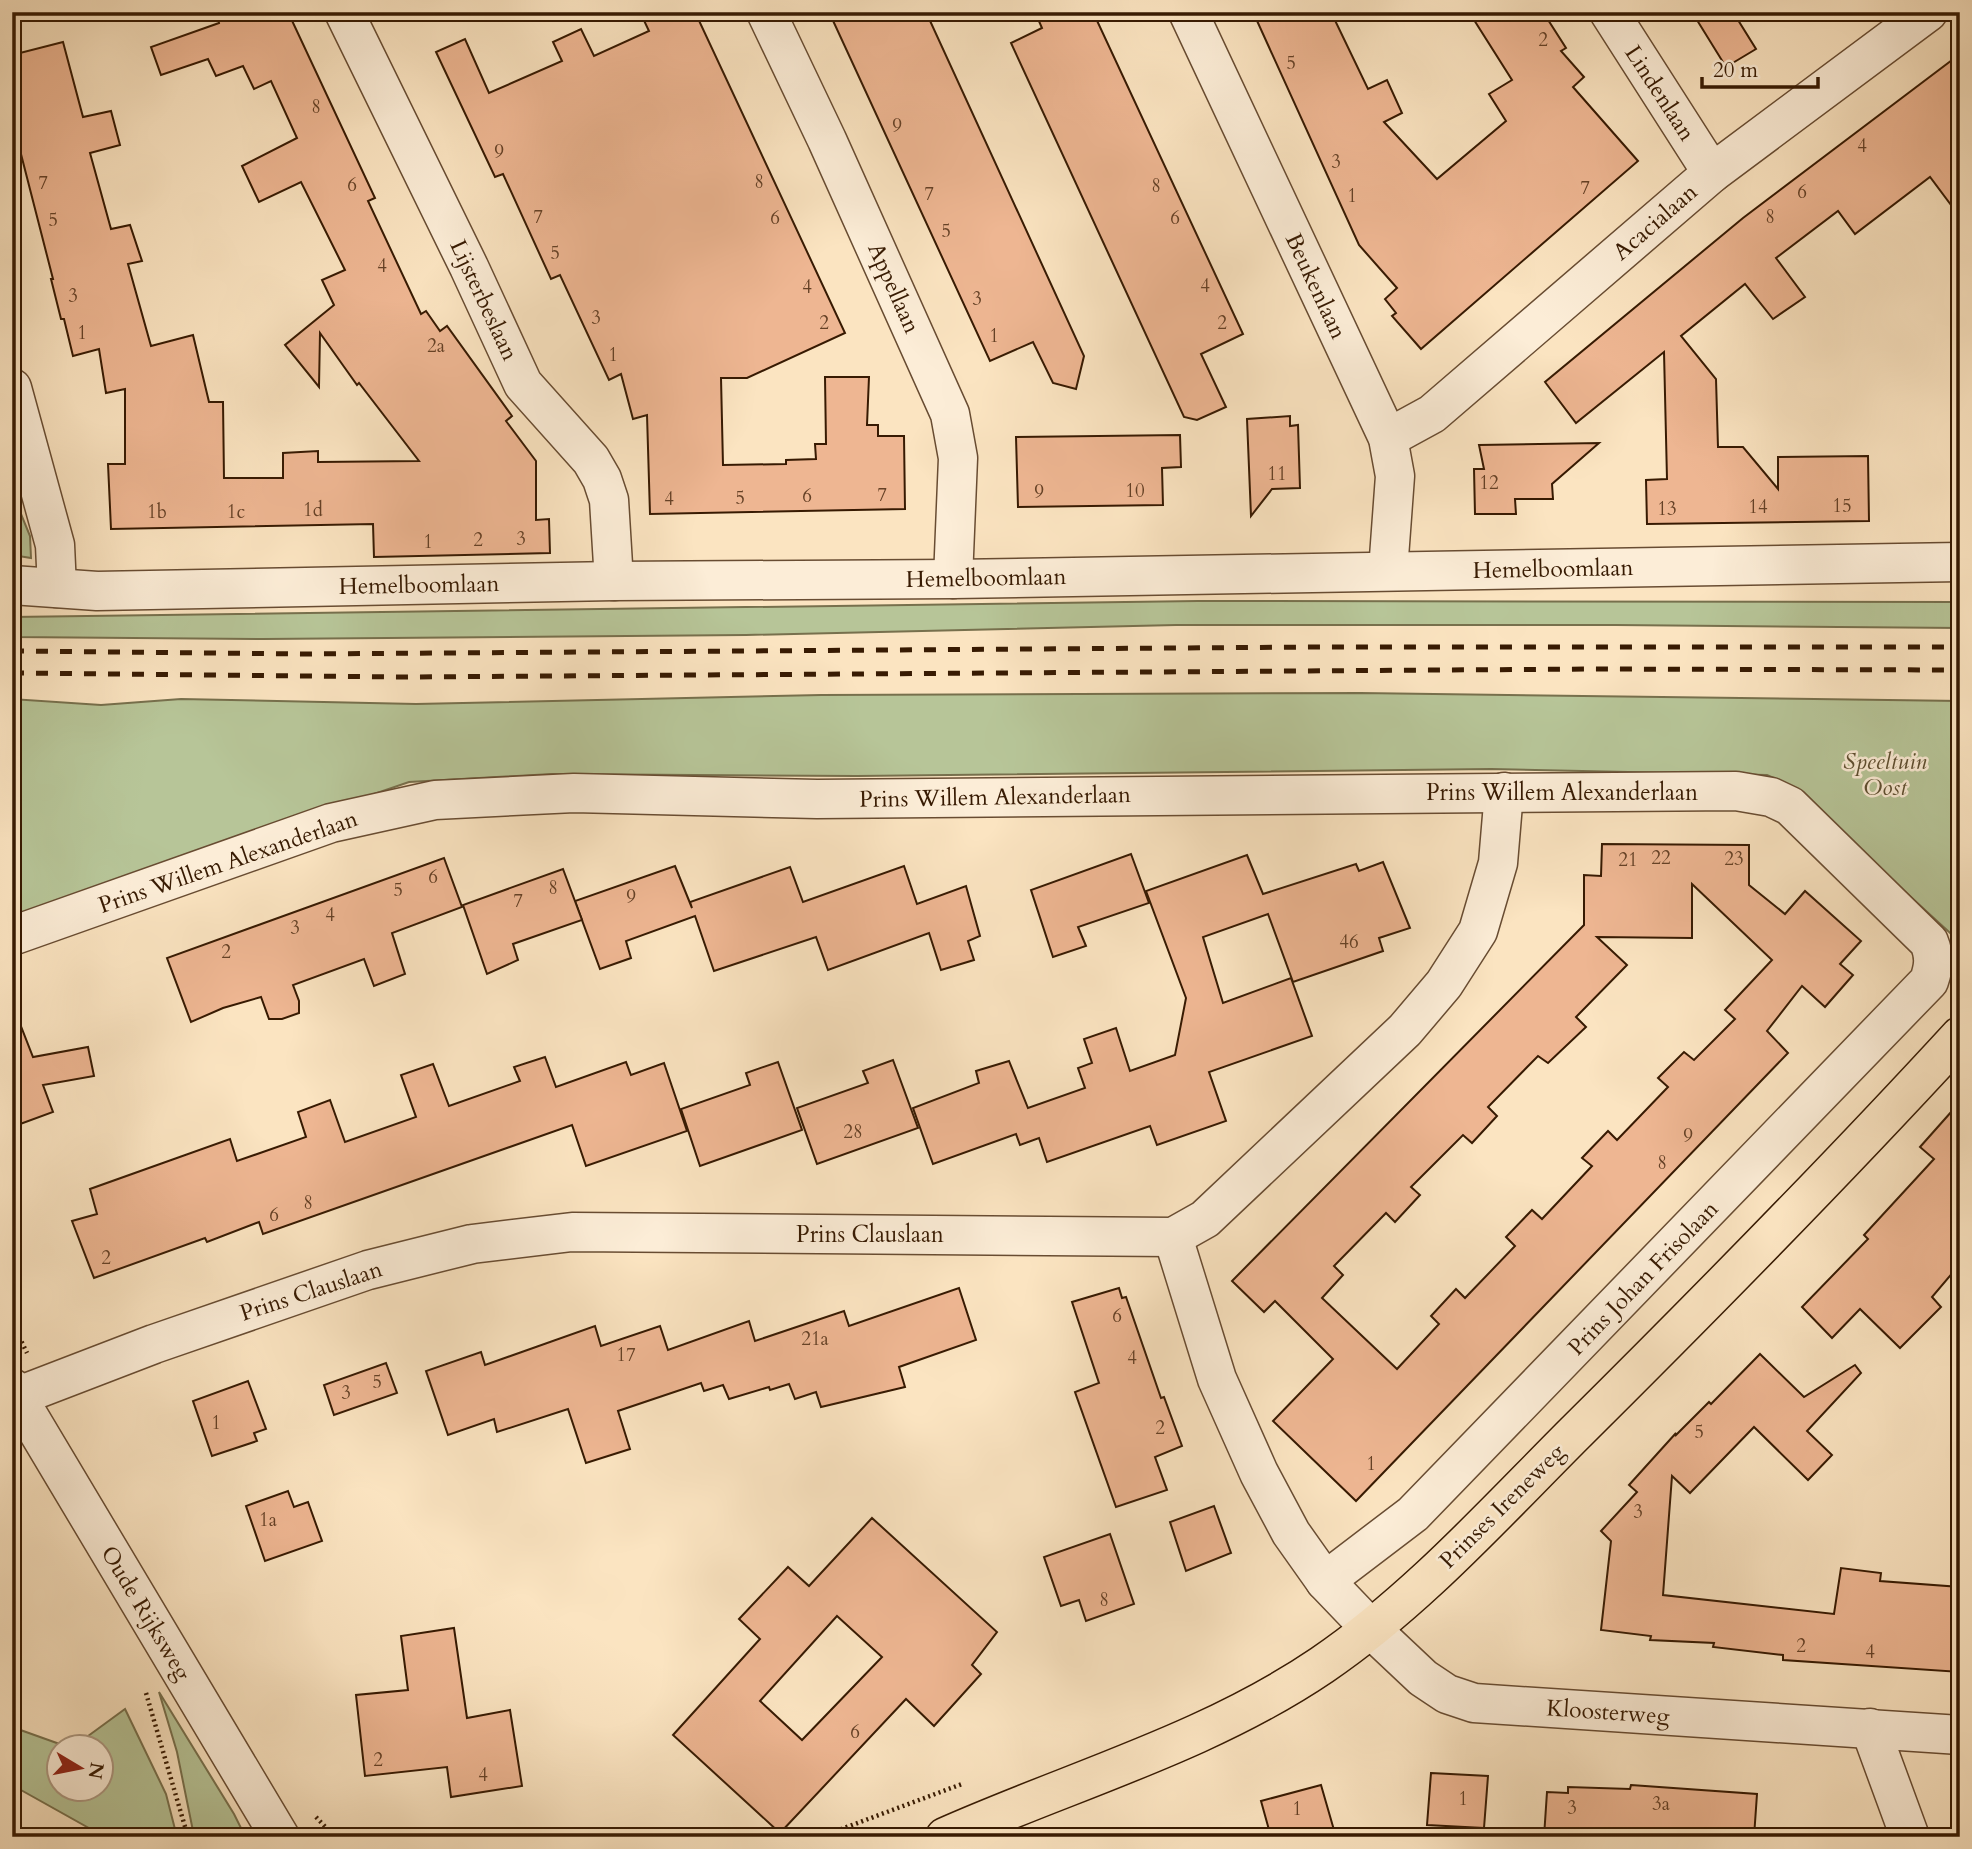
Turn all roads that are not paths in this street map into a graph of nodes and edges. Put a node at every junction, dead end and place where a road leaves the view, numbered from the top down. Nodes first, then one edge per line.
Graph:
1 (344, 12) edge
2 (766, 12) edge
3 (1188, 12) edge
4 (1609, 12) edge
5 (1928, 12) edge
6 (1712, 173) junction
7 (15, 412) edge
8 (1388, 438) junction
9 (1960, 562) edge
10 (1388, 571) junction
11 (953, 579) junction
12 (614, 581) junction
13 (12, 585) edge
14 (57, 588) junction
15 (1504, 792) junction
16 (12, 936) edge
17 (1934, 954) joint
18 (1960, 1036) edge
19 (1174, 1237) junction
20 (14, 1392) edge
21 (1325, 1581) junction
22 (1371, 1629) junction
23 (1870, 1728) junction
24 (1960, 1735) edge
25 (956, 1834) edge
26 (280, 1837) edge
27 (1910, 1837) edge

1 - 12 street, Lijsterbeslaan
2 - 11 street, Appellaan
3 - 8 street, Beukenlaan
4 - 6 street, Lindenlaan
5 - 6 street, Acacialaan
6 - 8 street, Acacialaan
7 - 14 street
8 - 10 street, Beukenlaan
9 - 10 street, Hemelboomlaan
10 - 11 street, Hemelboomlaan
11 - 12 street, Hemelboomlaan
12 - 14 street, Hemelboomlaan
13 - 14 street, Hemelboomlaan
15 - 16 street, Prins Willem Alexanderlaan
15 - 17 street, Prins Willem Alexanderlaan
15 - 19 street
17 - 21 street, Prins Johan Frisolaan
18 - 22 main road, Prinses Ireneweg
19 - 20 street, Prins Clauslaan
19 - 21 street, Kloosterweg
20 - 26 street, Oude Rijksweg
21 - 22 street, Kloosterweg
22 - 23 street, Kloosterweg
22 - 25 main road, Prinses Ireneweg
23 - 24 street, Kloosterweg
23 - 27 street

